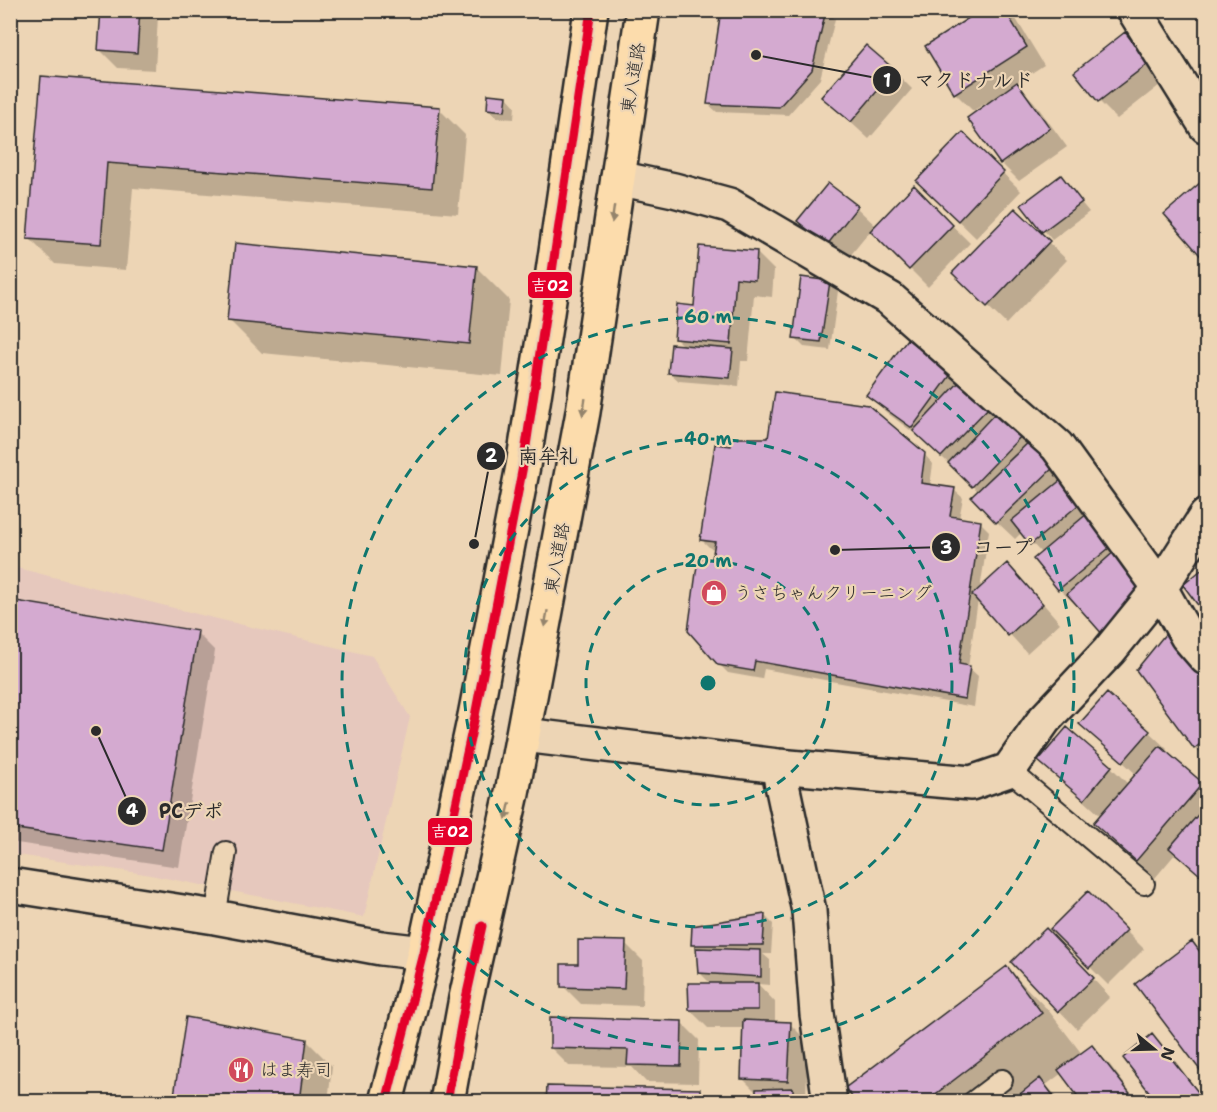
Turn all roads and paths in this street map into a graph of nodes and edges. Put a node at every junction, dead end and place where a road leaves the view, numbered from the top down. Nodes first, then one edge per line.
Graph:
1 (591, 10) edge
2 (643, 10) edge
3 (1134, 10) edge
4 (1206, 126) edge
5 (618, 178) junction
6 (1206, 516) edge
7 (1160, 588) junction
8 (1206, 658) edge
9 (524, 735) junction
10 (778, 766) junction
11 (1009, 770) junction
12 (226, 852) dead end
13 (1144, 884) dead end
14 (10, 885) edge
15 (215, 917) junction
16 (424, 953) junction
17 (1002, 1080) dead end
18 (386, 1101) edge
19 (447, 1101) edge
20 (830, 1101) edge
21 (973, 1101) edge

1 - 16 main road
2 - 5 main road, 東八道路
3 - 4 street
5 - 7 street
5 -> 9 main road, 東八道路
6 - 7 street
7 - 8 street
7 - 11 street
9 - 10 street
9 -> 19 main road, 東八道路
10 - 11 street
10 - 20 street
11 - 13 lane
12 - 15 lane
14 - 15 street
15 - 16 street
16 - 18 main road
17 - 21 lane

